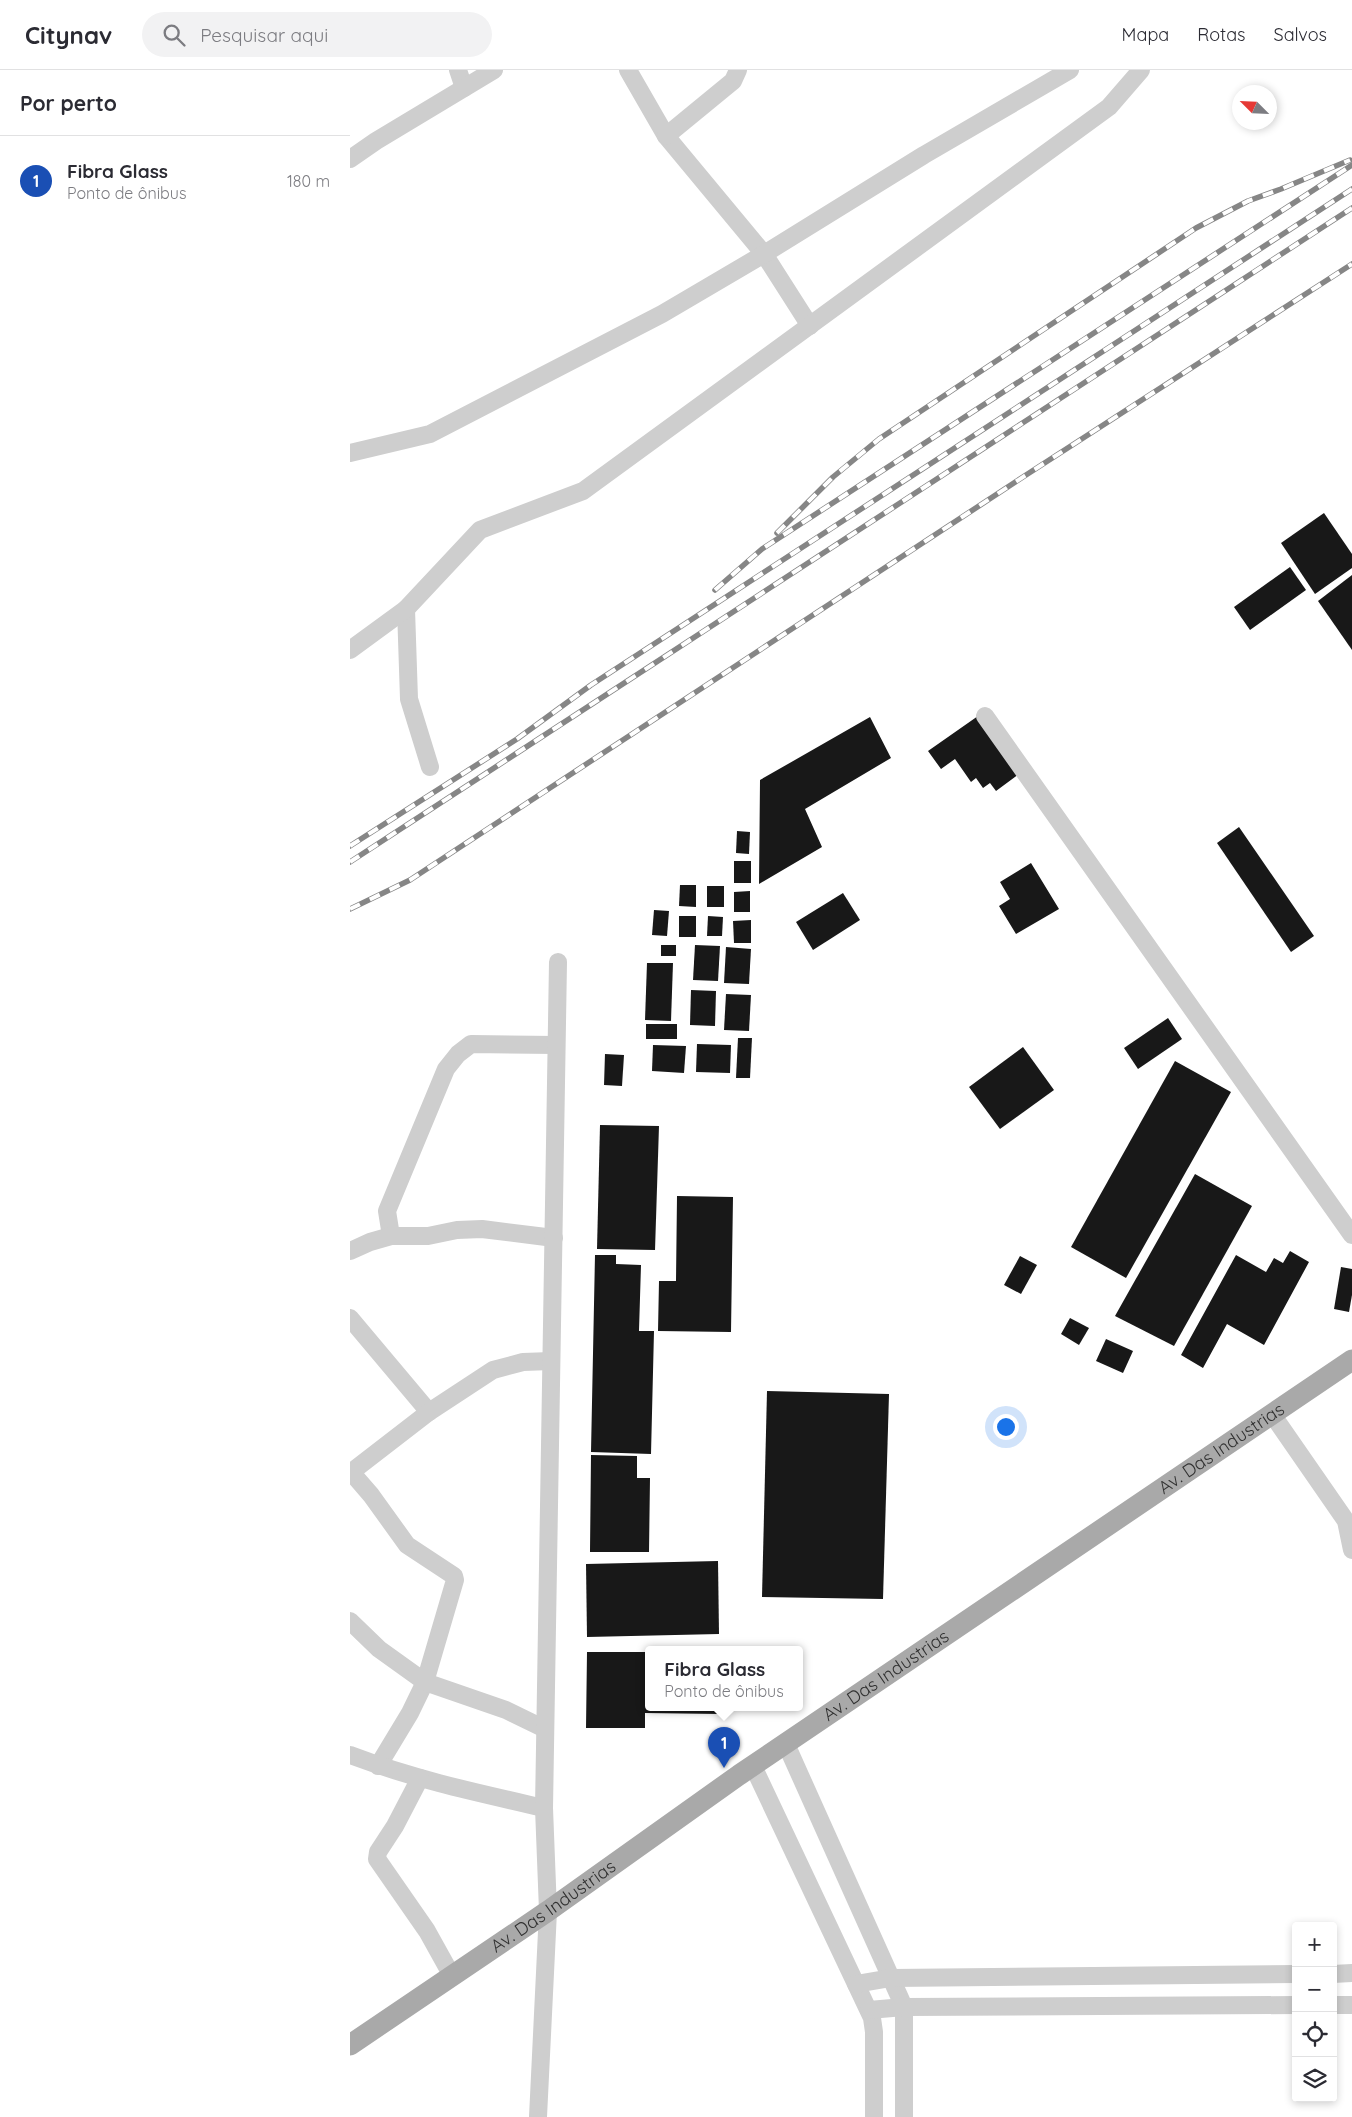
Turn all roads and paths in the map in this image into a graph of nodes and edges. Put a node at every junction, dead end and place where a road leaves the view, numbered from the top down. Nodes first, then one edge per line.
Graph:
1 (458, 70) edge
2 (494, 70) edge
3 (628, 70) edge
4 (738, 70) edge
5 (1070, 70) edge
6 (1141, 70) edge
7 (464, 88) junction
8 (666, 136) junction
9 (350, 159) edge
10 (764, 254) junction
11 (810, 326) junction
12 (354, 447) edge
13 (406, 609) junction
14 (350, 650) edge
15 (985, 716) dead end
16 (430, 767) dead end
17 (558, 962) dead end
18 (556, 1045) junction
19 (1352, 1235) edge
20 (391, 1236) junction
21 (554, 1238) junction
22 (350, 1251) edge
23 (350, 1318) edge
24 (1352, 1360) edge
25 (551, 1361) junction
26 (429, 1412) junction
27 (1272, 1414) junction
28 (350, 1473) edge
29 (1352, 1550) edge
30 (350, 1621) edge
31 (425, 1682) junction
32 (545, 1729) junction
33 (786, 1744) junction
34 (350, 1754) edge
35 (378, 1766) junction
36 (753, 1766) junction
37 (420, 1778) junction
38 (544, 1808) junction
39 (548, 1911) junction
40 (1292, 1974) edge
41 (1337, 1974) edge
42 (1352, 1974) edge
43 (452, 1976) junction
44 (891, 1978) junction
45 (856, 1984) junction
46 (1292, 2005) edge
47 (1337, 2005) edge
48 (1352, 2005) edge
49 (904, 2007) junction
50 (868, 2010) junction
51 (350, 2046) edge
52 (538, 2117) edge
53 (874, 2117) edge
54 (904, 2117) edge

1 - 7 street
2 - 7 street
3 - 8 street
4 - 8 street
5 - 10 street
6 - 11 street
7 - 9 street
8 - 10 street
10 - 11 street
10 - 12 street
11 - 13 street
13 - 14 street
13 - 16 street
15 - 19 street
17 - 18 street
18 - 20 street
18 - 21 street
20 - 21 street
20 - 22 street
21 - 25 street
23 - 26 street
24 - 27 main road, Av. Das Industrias
25 - 26 street
25 - 32 street
26 - 28 street
27 - 29 street
27 - 33 main road, Av. Das Industrias
28 - 31 street
30 - 31 street
31 - 32 street
31 - 35 street
32 - 38 street
33 - 36 main road, Av. Das Industrias
33 - 44 street
34 - 35 street
35 - 37 street
36 - 39 main road, Av. Das Industrias
36 - 45 street
37 - 38 street
37 - 43 street
38 - 39 street
39 - 43 main road, Av. Das Industrias
39 - 52 street
40 - 44 street
41 - 42 street
43 - 51 main road, Av. Das Industrias
44 - 45 street
44 - 49 street
45 - 50 street
46 - 49 street
47 - 48 street
49 - 50 street
49 - 54 street
50 - 53 street

